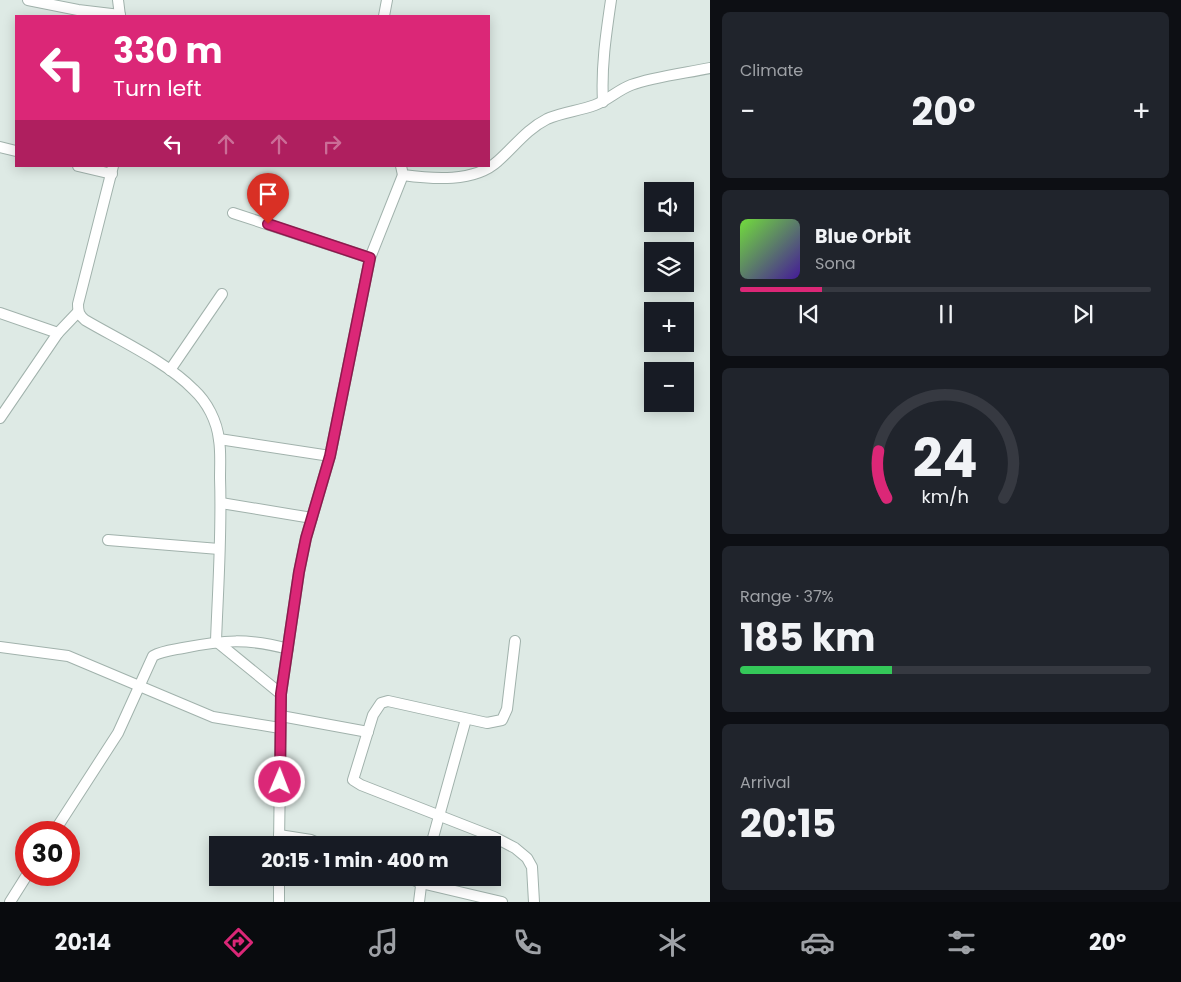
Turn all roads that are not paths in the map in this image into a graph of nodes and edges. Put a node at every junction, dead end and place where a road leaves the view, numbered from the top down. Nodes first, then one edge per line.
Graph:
1 (28, 0) edge
2 (118, 0) edge
3 (387, 0) edge
4 (611, 0) edge
5 (113, 15) edge
6 (120, 15) edge
7 (384, 15) edge
8 (710, 68) edge
9 (603, 102) junction
10 (0, 148) edge
11 (15, 151) edge
12 (87, 167) edge
13 (113, 170) edge
14 (402, 171) edge
15 (233, 213) dead end
16 (370, 258) junction
17 (222, 294) dead end
18 (0, 312) edge
19 (78, 312) junction
20 (58, 333) junction
21 (170, 370) junction
22 (0, 418) edge
23 (219, 438) junction
24 (330, 456) junction
25 (221, 503) junction
26 (312, 518) junction
27 (108, 540) dead end
28 (219, 549) junction
29 (216, 641) junction
30 (515, 641) dead end
31 (0, 647) edge
32 (288, 649) junction
33 (139, 685) junction
34 (281, 694) junction
35 (281, 716) junction
36 (466, 719) junction
37 (280, 728) junction
38 (368, 732) junction
39 (438, 816) junction
40 (61, 821) edge
41 (279, 836) edge
42 (433, 836) edge
43 (20, 886) edge
44 (279, 886) edge
45 (421, 886) edge
46 (444, 886) edge
47 (10, 902) edge
48 (279, 902) edge
49 (418, 902) edge
50 (502, 902) edge
51 (534, 902) edge

1 - 5 street
2 - 6 street
3 - 7 street
4 - 9 street
8 - 9 street
9 - 14 street
10 - 11 street
12 - 13 street
13 - 19 street
14 - 16 street
15 - 16 street
16 - 24 street
17 - 21 street
18 - 20 street
19 - 20 street
19 - 21 street
20 - 22 street
21 - 23 street
23 - 24 street
23 - 25 street
24 - 26 street
25 - 26 street
25 - 28 street
26 - 32 street
27 - 28 street
28 - 29 street
29 - 32 street
29 - 33 street
29 - 34 street
30 - 36 street
31 - 33 street
32 - 34 street
33 - 37 street
33 - 40 street
34 - 35 street
35 - 37 street
35 - 38 street
36 - 38 street
36 - 39 street
37 - 41 street
38 - 39 street
39 - 42 street
39 - 51 street
43 - 47 street
44 - 48 street
45 - 49 street
46 - 50 street

